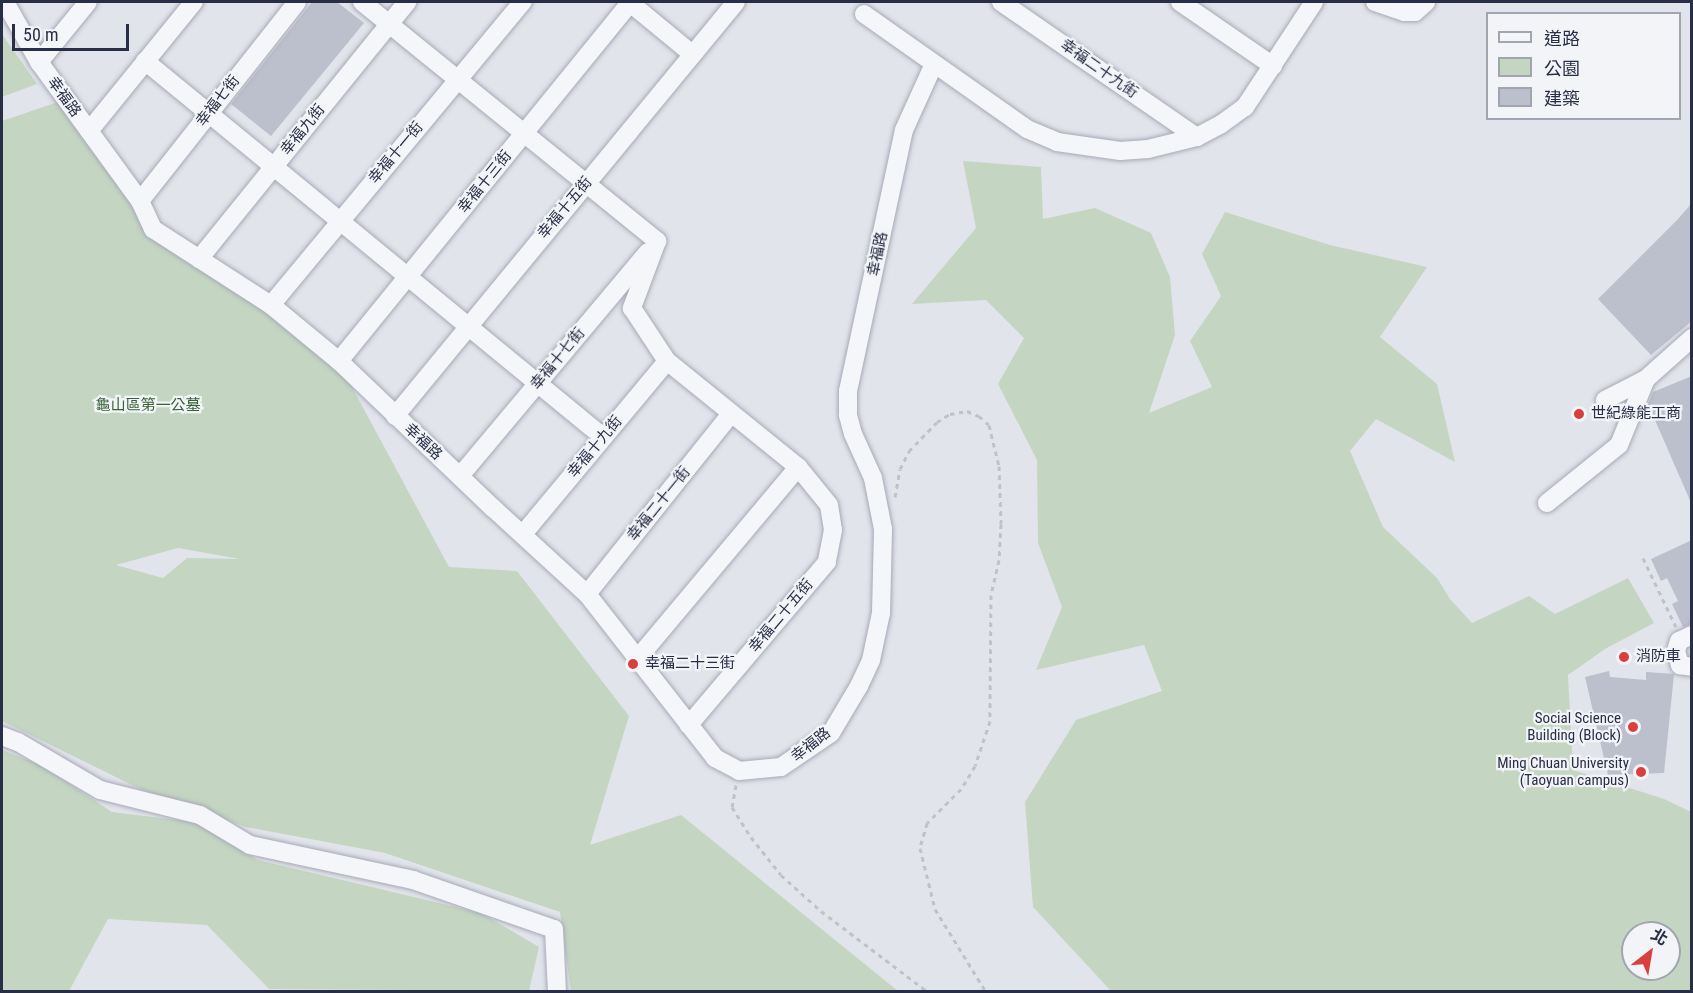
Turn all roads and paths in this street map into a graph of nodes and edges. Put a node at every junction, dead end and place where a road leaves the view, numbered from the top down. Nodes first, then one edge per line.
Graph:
1 (5, 2) edge
2 (88, 2) edge
3 (194, 2) edge
4 (297, 2) edge
5 (362, 2) edge
6 (407, 2) edge
7 (523, 2) edge
8 (630, 2) edge
9 (736, 2) edge
10 (1001, 2) edge
11 (1180, 2) edge
12 (1314, 2) edge
13 (1375, 2) edge
14 (1426, 2) edge
15 (864, 14) dead end
16 (389, 24) junction
17 (692, 54) junction
18 (145, 61) junction
19 (39, 62) junction
20 (934, 64) junction
21 (1273, 66) junction
22 (458, 80) junction
23 (209, 113) junction
24 (89, 130) junction
25 (524, 134) junction
26 (1197, 137) junction
27 (274, 166) junction
28 (586, 184) junction
29 (140, 201) junction
30 (339, 220) junction
31 (657, 241) junction
32 (199, 259) junction
33 (409, 277) junction
34 (271, 305) junction
35 (468, 326) junction
36 (1692, 338) edge
37 (339, 361) junction
38 (667, 361) junction
39 (1646, 378) junction
40 (538, 383) junction
41 (1605, 400) dead end
42 (730, 415) junction
43 (395, 416) junction
44 (603, 437) junction
45 (798, 467) junction
46 (460, 476) junction
47 (1547, 503) dead end
48 (883, 529) junction
49 (523, 534) junction
50 (1643, 558) dead end
51 (587, 594) junction
52 (1687, 638) edge
53 (638, 658) junction
54 (1692, 667) edge
55 (689, 725) junction
56 (2, 736) edge
57 (739, 771) junction
58 (557, 992) edge
59 (928, 992) edge
60 (986, 992) edge

1 - 19 street, 幸福路
2 - 19 street
3 - 18 street
4 - 23 street, 幸福七街
5 - 16 street
6 - 16 street, 幸福九街
7 - 22 street, 幸福十一街
8 - 17 street
8 - 25 street, 幸福十三街
9 - 17 street, 幸福十五街
10 - 26 street, 幸福二十九街
11 - 21 street
12 - 21 street
13 - 14 street
15 - 20 street
16 - 22 street
16 - 27 street, 幸福九街
17 - 28 street, 幸福十五街
18 - 23 street
18 - 24 street
19 - 24 street, 幸福路
20 - 26 street
20 - 48 street, 幸福路
21 - 26 street
22 - 25 street
22 - 30 street, 幸福十一街
23 - 27 street
23 - 29 street, 幸福七街
24 - 29 street, 幸福路
25 - 28 street
25 - 33 street, 幸福十三街
27 - 30 street
27 - 32 street, 幸福九街
28 - 31 street
28 - 35 street, 幸福十五街
29 - 32 street, 幸福路
30 - 33 street
30 - 34 street, 幸福十一街
31 - 38 street
31 - 40 street, 幸福十七街
32 - 34 street, 幸福路
33 - 35 street
33 - 37 street, 幸福十三街
34 - 37 street, 幸福路
35 - 40 street
35 - 43 street, 幸福十五街
36 - 39 street
37 - 43 street, 幸福路
38 - 42 street
38 - 44 street, 幸福十九街
39 - 41 street
39 - 47 street
40 - 44 street
40 - 46 street, 幸福十七街
42 - 45 street
42 - 51 street, 幸福二十一街
43 - 46 street, 幸福路
44 - 49 street, 幸福十九街
45 - 53 street
45 - 55 street, 幸福二十五街
46 - 49 street, 幸福路
48 - 57 street, 幸福路
48 - 60 path
49 - 51 street, 幸福路
50 - 52 path
51 - 53 street, 幸福路
52 - 54 street
53 - 55 street, 幸福路
55 - 57 street, 幸福路
56 - 58 street
57 - 59 path

